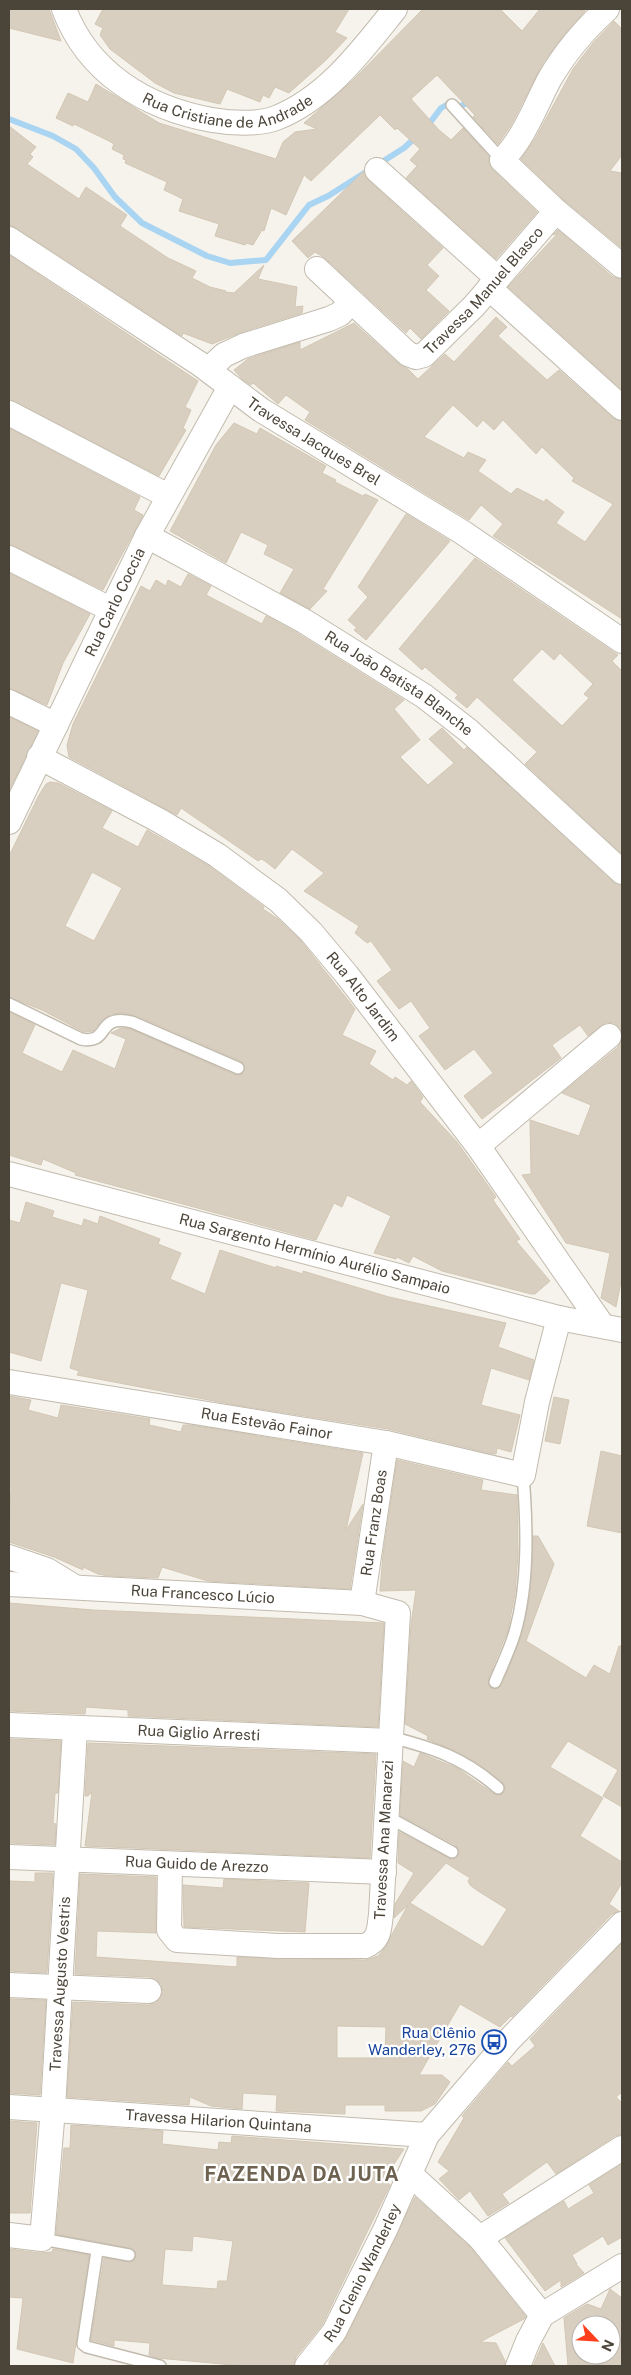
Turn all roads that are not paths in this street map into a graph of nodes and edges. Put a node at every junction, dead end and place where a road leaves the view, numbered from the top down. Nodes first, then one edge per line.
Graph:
1 (64, 9) edge
2 (395, 9) edge
3 (598, 12) edge
4 (452, 104) dead end
5 (502, 160) junction
6 (377, 170) dead end
7 (556, 211) junction
8 (9, 239) edge
9 (622, 266) edge
10 (317, 269) dead end
11 (493, 283) junction
12 (352, 302) junction
13 (209, 369) junction
14 (230, 387) junction
15 (622, 408) edge
16 (9, 413) edge
17 (168, 496) junction
18 (147, 536) junction
19 (9, 558) edge
20 (110, 609) junction
21 (622, 641) edge
22 (9, 702) edge
23 (56, 725) junction
24 (39, 757) junction
25 (9, 822) edge
26 (622, 872) edge
27 (9, 1004) edge
28 (609, 1036) dead end
29 (238, 1068) dead end
30 (478, 1146) junction
31 (9, 1174) edge
32 (559, 1318) junction
33 (612, 1328) edge
34 (9, 1382) edge
35 (386, 1443) junction
36 (523, 1475) junction
37 (9, 1557) edge
38 (9, 1584) edge
39 (78, 1588) junction
40 (362, 1603) junction
41 (396, 1611) joint
42 (495, 1682) dead end
43 (9, 1725) edge
44 (75, 1729) junction
45 (390, 1739) junction
46 (498, 1788) dead end
47 (386, 1816) junction
48 (452, 1852) dead end
49 (9, 1857) edge
50 (67, 1860) junction
51 (170, 1865) junction
52 (384, 1872) junction
53 (622, 1924) edge
54 (9, 1985) edge
55 (59, 1988) junction
56 (149, 1990) dead end
57 (9, 2107) edge
58 (53, 2109) junction
59 (427, 2136) junction
60 (622, 2148) edge
61 (410, 2174) junction
62 (9, 2235) edge
63 (480, 2238) junction
64 (42, 2239) junction
65 (97, 2251) junction
66 (129, 2255) dead end
67 (622, 2266) edge
68 (542, 2315) junction
69 (160, 2366) edge
70 (307, 2366) edge
71 (518, 2366) edge

1 - 2 street, Rua Cristiane de Andrade
3 - 5 street
4 - 5 lane
5 - 7 street
6 - 11 street
7 - 9 street
7 - 11 street, Travessa Manuel Blasco
8 - 13 street, Travessa Jacques Brel
10 - 12 street, Travessa Manuel Blasco
11 - 12 street, Travessa Manuel Blasco
11 - 15 street
12 - 13 street
13 - 14 street, Travessa Jacques Brel
14 - 17 street, Rua Carlo Coccia
14 - 21 street, Travessa Jacques Brel
16 - 17 street
17 - 18 street, Rua Carlo Coccia
18 - 20 street, Rua Carlo Coccia
18 - 26 street, Rua João Batista Blanche
19 - 20 street
20 - 23 street, Rua Carlo Coccia
22 - 23 street
23 - 24 street, Rua Carlo Coccia
24 - 25 street, Rua Carlo Coccia
24 - 30 street, Rua Alto Jardim
27 - 29 lane
28 - 30 street
30 - 33 street, Rua Alto Jardim
31 - 32 street, Rua Sargento Hermínio Aurélio Sampaio
32 - 33 street, Rua Sargento Hermínio Aurélio Sampaio
32 - 36 street
34 - 35 street, Rua Estevão Fainor
35 - 36 street, Rua Estevão Fainor
35 - 40 street, Rua Franz Boas
36 - 42 lane
37 - 39 street
38 - 39 street, Rua Francesco Lúcio
39 - 40 street, Rua Francesco Lúcio
40 - 41 street, Rua Francesco Lúcio
41 - 45 street, Travessa Ana Manarezi
43 - 44 street, Rua Giglio Arresti
44 - 45 street, Rua Giglio Arresti
44 - 50 street, Travessa Augusto Vestris
45 - 46 lane
45 - 47 street, Travessa Ana Manarezi
47 - 48 lane
47 - 52 street, Travessa Ana Manarezi
49 - 50 street, Rua Guido de Arezzo
50 - 51 street, Rua Guido de Arezzo
50 - 55 street, Travessa Augusto Vestris
51 - 52 street, Rua Guido de Arezzo
51 - 52 street, Travessa Ana Manarezi
53 - 59 street, Rua Clenio Wanderley
54 - 55 street
55 - 56 street
55 - 58 street, Travessa Augusto Vestris
57 - 58 street, Travessa Hilarion Quintana
58 - 59 street, Travessa Hilarion Quintana
58 - 64 street, Travessa Augusto Vestris
59 - 61 street, Rua Clenio Wanderley
60 - 63 street
61 - 63 street
61 - 70 street, Rua Clenio Wanderley
62 - 64 street
63 - 68 street
64 - 65 lane
65 - 66 lane
65 - 69 lane
67 - 68 street
68 - 71 street

